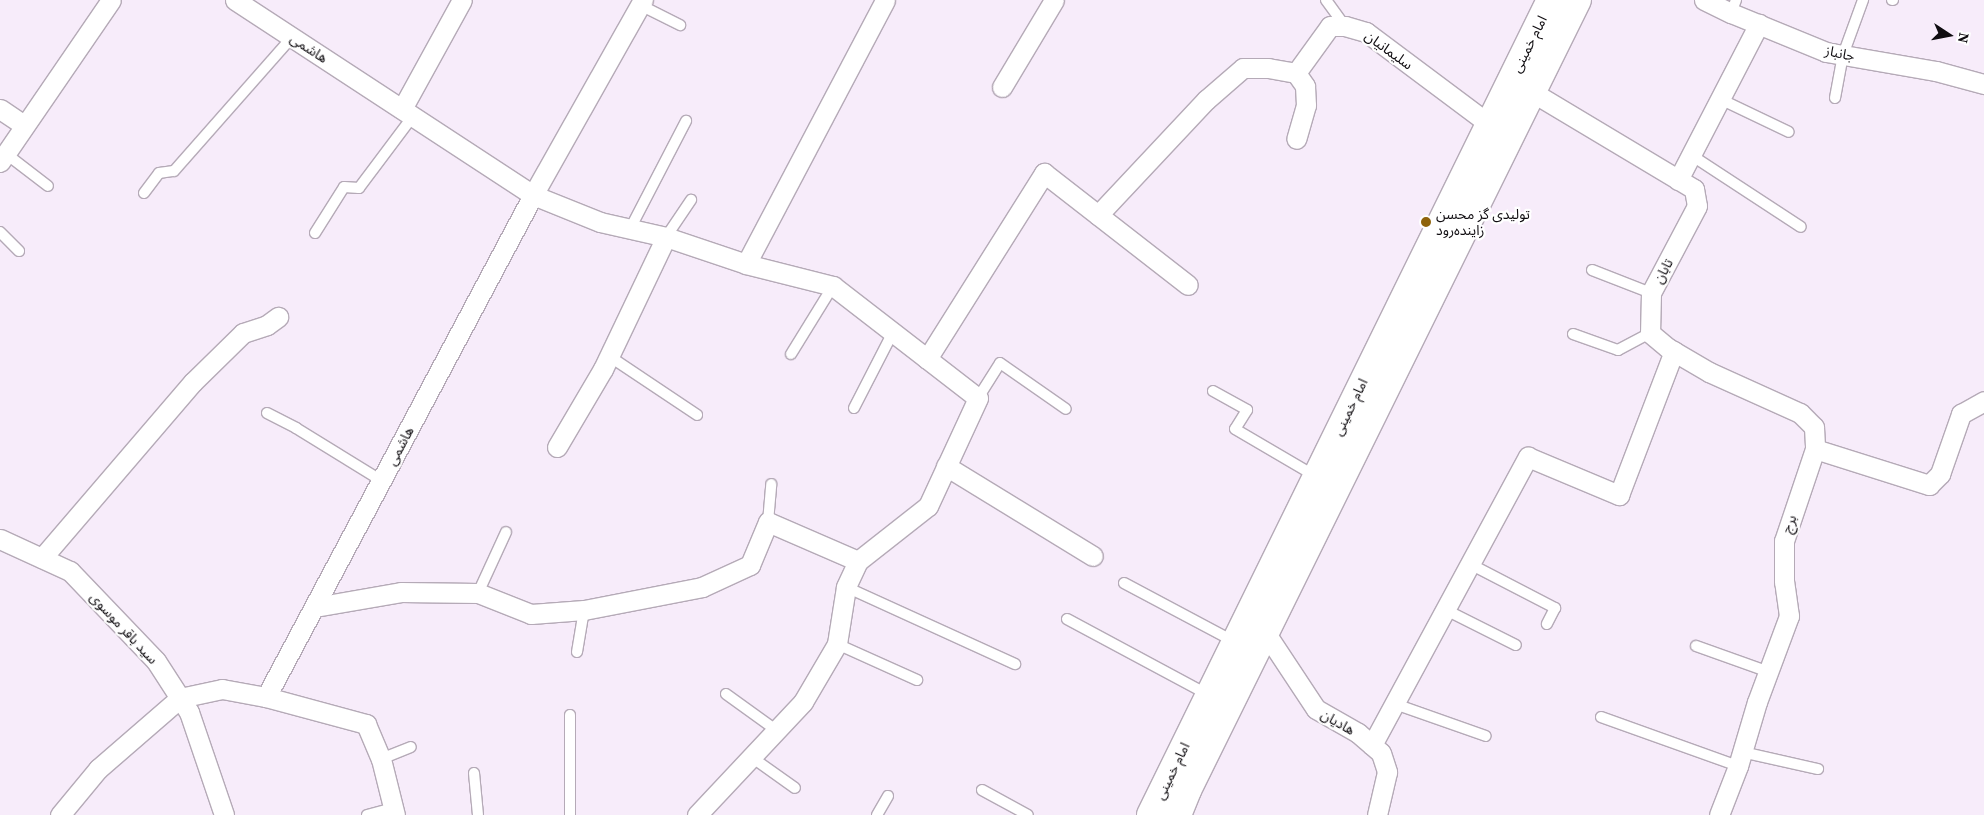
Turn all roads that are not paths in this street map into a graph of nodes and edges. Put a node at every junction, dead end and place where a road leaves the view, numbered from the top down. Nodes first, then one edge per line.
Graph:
1 (111, 0) edge
2 (462, 0) edge
3 (885, 0) edge
4 (1054, 0) edge
5 (1326, 0) edge
6 (1551, 0) edge
7 (1577, 0) edge
8 (1704, 0) edge
9 (1863, 0) edge
10 (247, 3) edge
11 (642, 3) edge
12 (1733, 7) edge
13 (1759, 24) junction
14 (680, 25) dead end
15 (1345, 26) junction
16 (292, 37) junction
17 (1843, 55) junction
18 (1296, 73) junction
19 (1984, 84) edge
20 (1002, 87) dead end
21 (1532, 92) junction
22 (1835, 98) dead end
23 (1720, 99) junction
24 (0, 108) edge
25 (408, 113) junction
26 (686, 121) dead end
27 (1488, 124) junction
28 (24, 125) junction
29 (1789, 132) dead end
30 (1296, 139) dead end
31 (1691, 155) junction
32 (3, 157) edge
33 (1678, 180) junction
34 (48, 186) dead end
35 (144, 193) dead end
36 (533, 194) junction
37 (691, 200) dead end
38 (1098, 215) junction
39 (1802, 227) dead end
40 (630, 229) junction
41 (0, 232) edge
42 (315, 233) dead end
43 (666, 237) junction
44 (19, 251) dead end
45 (746, 264) junction
46 (1592, 270) dead end
47 (833, 286) junction
48 (1188, 286) dead end
49 (1651, 293) junction
50 (278, 317) dead end
51 (893, 332) junction
52 (1650, 333) junction
53 (1573, 334) dead end
54 (1674, 351) junction
55 (791, 354) dead end
56 (609, 356) junction
57 (927, 359) junction
58 (1213, 392) dead end
59 (978, 398) junction
60 (1984, 401) edge
61 (854, 408) dead end
62 (1066, 409) dead end
63 (267, 414) dead end
64 (697, 416) dead end
65 (557, 447) dead end
66 (1815, 450) junction
67 (946, 466) junction
68 (1316, 476) junction
69 (382, 481) junction
70 (771, 484) dead end
71 (768, 522) junction
72 (506, 532) dead end
73 (0, 539) edge
74 (1093, 556) dead end
75 (42, 558) junction
76 (858, 561) junction
77 (1470, 564) junction
78 (1124, 583) dead end
79 (846, 587) junction
80 (478, 593) junction
81 (315, 607) junction
82 (584, 610) junction
83 (1446, 610) junction
84 (1066, 619) dead end
85 (1547, 624) dead end
86 (1249, 631) junction
87 (837, 644) junction
88 (1516, 645) dead end
89 (1696, 646) dead end
90 (577, 652) dead end
91 (1015, 664) dead end
92 (1768, 672) junction
93 (918, 680) dead end
94 (726, 694) dead end
95 (1209, 695) junction
96 (266, 697) junction
97 (180, 698) junction
98 (1395, 704) junction
99 (570, 715) dead end
100 (1601, 717) dead end
101 (776, 730) junction
102 (1486, 736) dead end
103 (1372, 746) junction
104 (411, 747) dead end
105 (750, 756) junction
106 (381, 759) junction
107 (1740, 759) junction
108 (1818, 769) dead end
109 (474, 773) dead end
110 (795, 788) dead end
111 (982, 790) dead end
112 (888, 796) dead end
113 (395, 812) edge
114 (60, 815) edge
115 (224, 815) edge
116 (367, 815) edge
117 (478, 815) edge
118 (570, 815) edge
119 (696, 815) edge
120 (877, 815) edge
121 (1028, 815) edge
122 (1151, 815) edge
123 (1178, 815) edge
124 (1377, 815) edge
125 (1719, 815) edge

1 - 28 street
2 - 25 street
3 - 45 street
4 - 20 street
5 - 15 lane
6 - 27 main road, امام خمینی
7 - 21 main road, امام خمینی
8 - 12 street, جانباز
9 - 17 lane
10 - 16 street, هاشمی
11 - 14 lane
11 - 36 street, هاشمی
12 - 13 street, جانباز
13 - 17 street, جانباز
13 - 23 street
15 - 18 street
15 - 27 street, سلیمانیان
16 - 25 street, هاشمی
16 - 35 lane
17 - 19 street, جانباز
17 - 22 lane
18 - 30 street
18 - 38 street
21 - 33 street, تابان
21 - 86 main road, امام خمینی
23 - 29 lane
23 - 31 street
24 - 28 street
25 - 36 street, هاشمی
25 - 42 lane
26 - 40 lane
27 - 68 main road, امام خمینی
28 - 32 street
31 - 33 street
31 - 39 lane
32 - 34 lane
33 - 49 street, تابان
36 - 40 street
36 - 69 street, هاشمی
37 - 43 lane
38 - 48 street
38 - 57 street
40 - 43 street
41 - 44 lane
43 - 45 street
43 - 56 street
45 - 47 street
46 - 49 lane
47 - 51 street
47 - 55 lane
49 - 52 street, تابان
50 - 75 street
51 - 57 street
51 - 61 lane
52 - 53 lane
52 - 54 street
54 - 66 street
54 - 77 street
56 - 64 lane
56 - 65 street
57 - 59 street
58 - 68 lane
59 - 62 lane
59 - 67 street
60 - 66 street
63 - 69 lane
66 - 92 street, برج
67 - 74 street
67 - 76 street
68 - 86 main road, امام خمینی
69 - 81 street, هاشمی
70 - 71 lane
71 - 76 street
71 - 82 street
72 - 80 lane
73 - 75 street, سید باقر موسوی
75 - 97 street, سید باقر موسوی
76 - 79 street
77 - 83 street
77 - 85 lane
78 - 86 lane
79 - 87 street
79 - 91 lane
80 - 81 street
80 - 82 street
81 - 96 street, هاشمی
82 - 90 lane
83 - 88 lane
83 - 98 street
84 - 95 lane
86 - 95 main road, امام خمینی
86 - 103 street, هادیان
86 - 123 main road, امام خمینی
87 - 93 lane
87 - 101 street
89 - 92 lane
92 - 107 street, برج
94 - 101 lane
95 - 122 main road, امام خمینی
96 - 97 street
96 - 106 street
97 - 114 street
97 - 115 street, سید باقر موسوی
98 - 102 lane
98 - 103 street
99 - 118 lane
100 - 107 lane
101 - 105 street
103 - 124 street, هادیان
104 - 106 lane
105 - 110 lane
105 - 119 street
106 - 113 street
107 - 108 lane
107 - 125 street, برج
109 - 117 lane
111 - 121 lane
112 - 120 lane
113 - 116 lane

